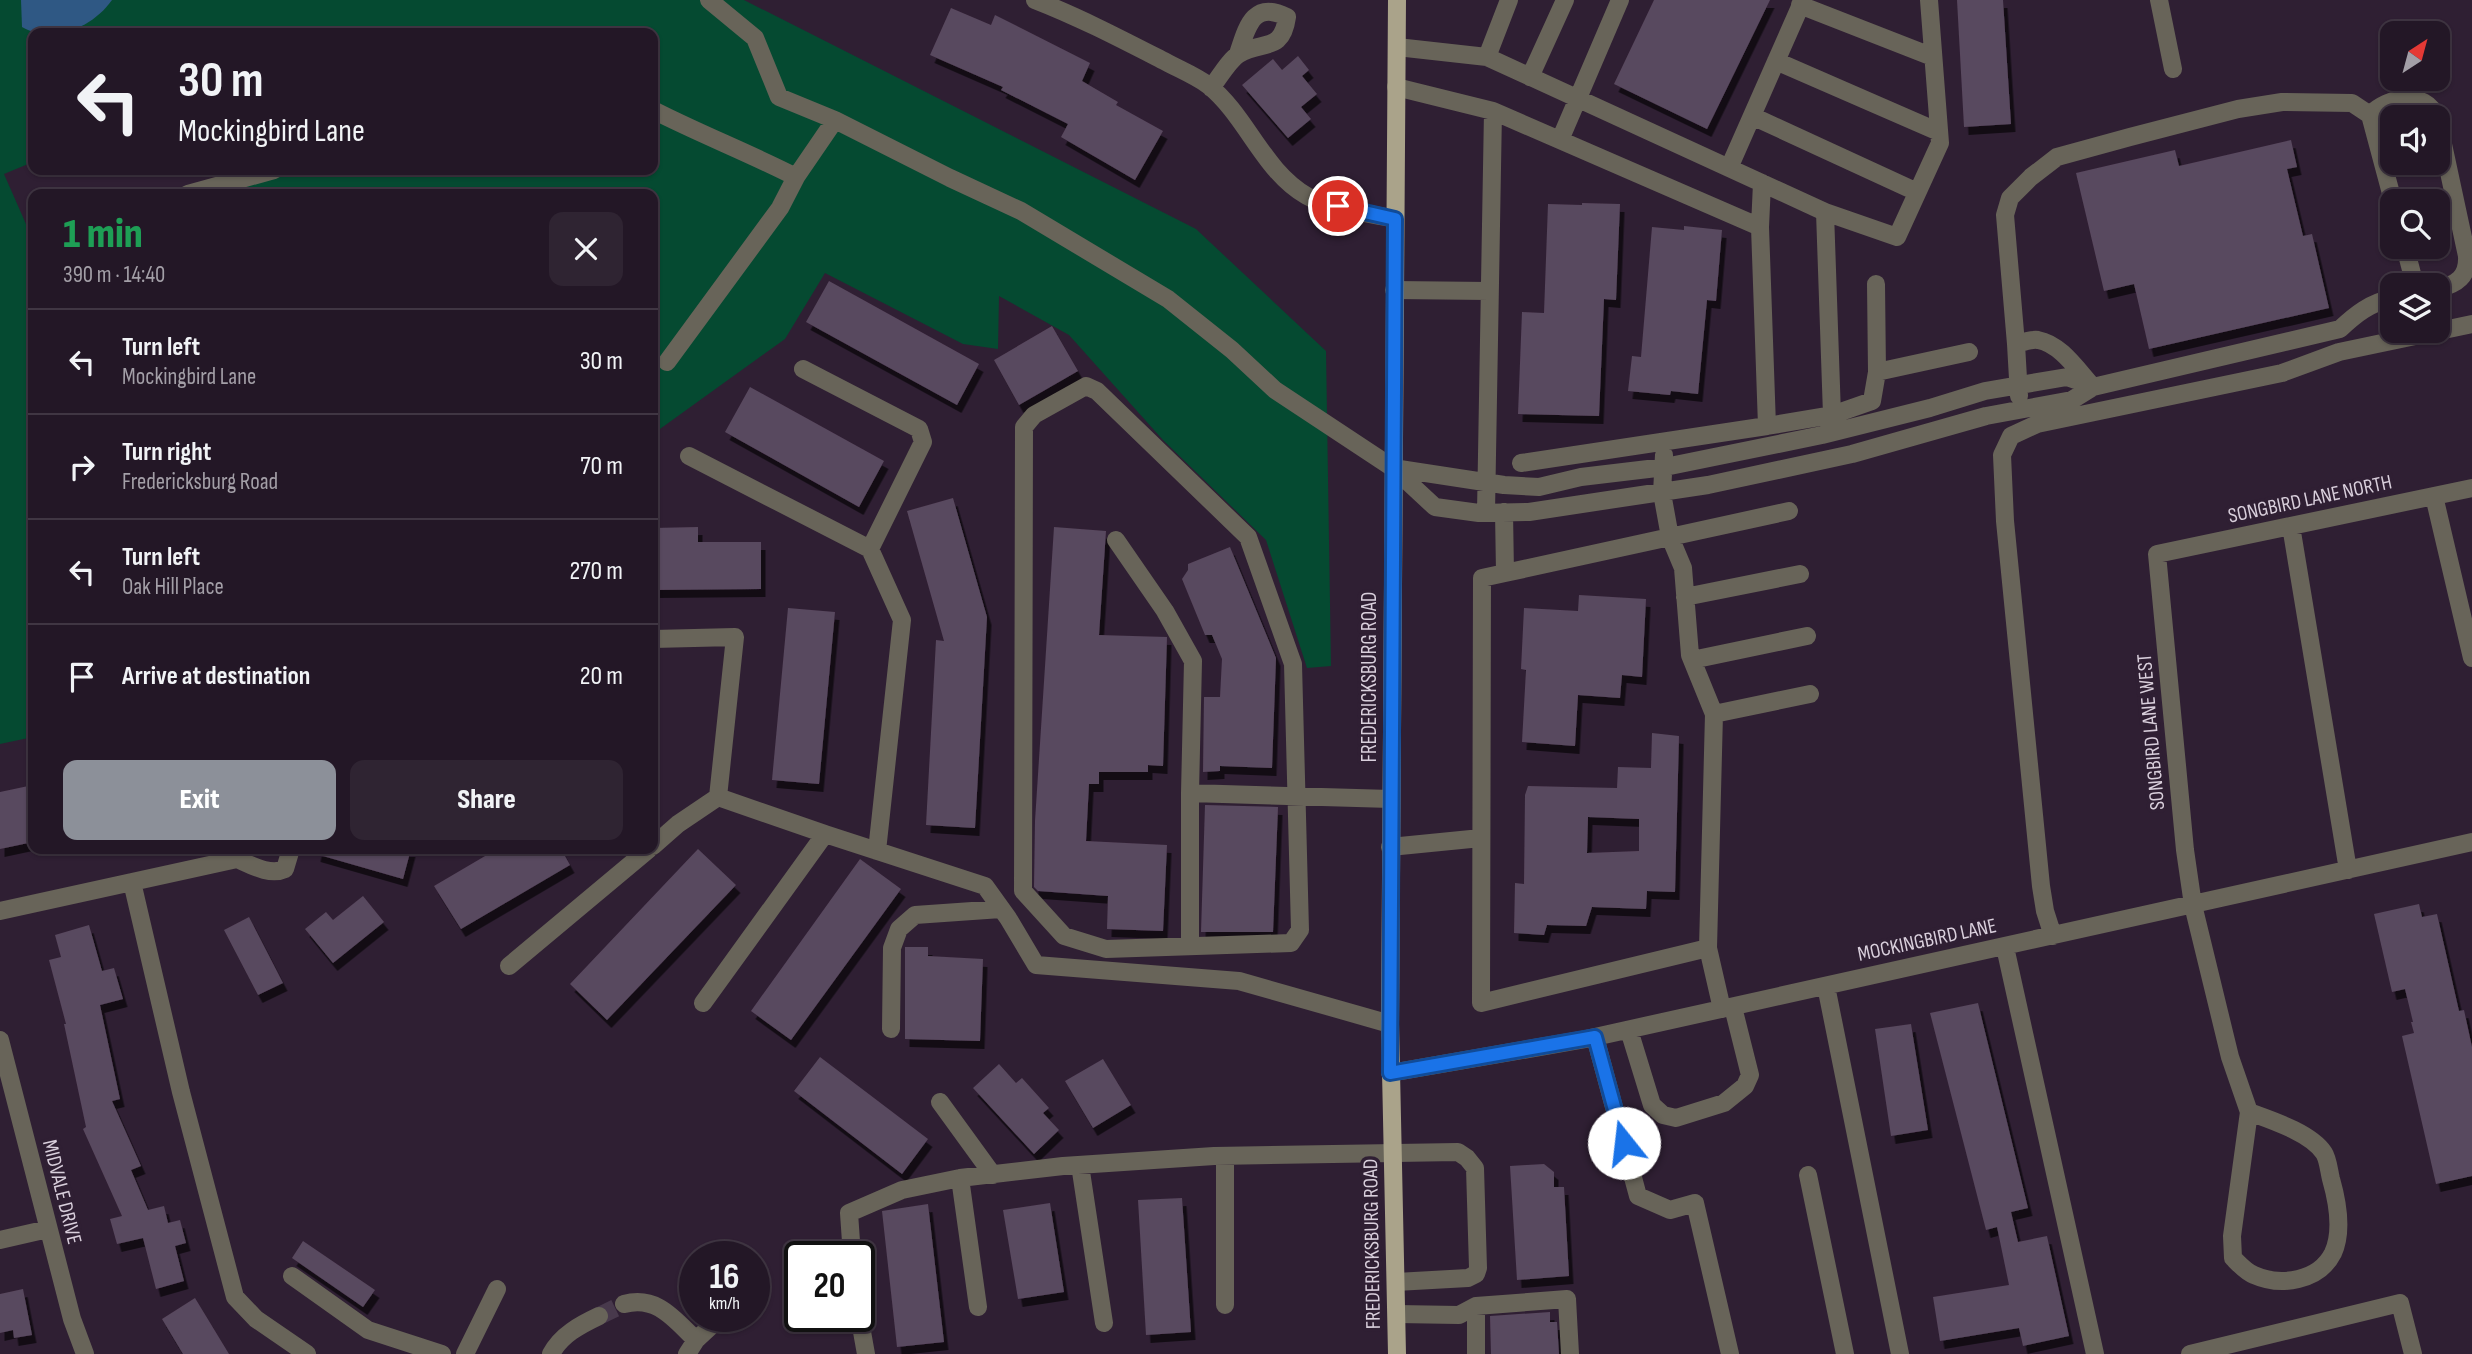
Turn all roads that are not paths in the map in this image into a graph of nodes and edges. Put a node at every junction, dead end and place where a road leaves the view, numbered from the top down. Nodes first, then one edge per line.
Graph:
1 (709, 0) edge
2 (1035, 0) edge
3 (1397, 0) edge
4 (1509, 0) edge
5 (1565, 0) edge
6 (1620, 0) edge
7 (1929, 0) edge
8 (2159, 0) edge
9 (1802, 3) edge
10 (1396, 47) junction
11 (1238, 54) dead end
12 (1487, 57) junction
13 (1933, 57) junction
14 (1776, 61) junction
15 (2173, 69) dead end
16 (1530, 77) junction
17 (1396, 87) junction
18 (1211, 88) junction
19 (1577, 99) junction
20 (2380, 105) edge
21 (2380, 105) edge
22 (2428, 105) edge
23 (1493, 111) junction
24 (658, 112) edge
25 (2370, 115) junction
26 (1752, 116) junction
27 (835, 120) junction
28 (1939, 132) junction
29 (1560, 140) junction
30 (1729, 168) junction
31 (256, 175) edge
32 (2449, 175) edge
33 (796, 177) junction
34 (1762, 183) junction
35 (206, 189) edge
36 (2390, 189) edge
37 (1917, 192) junction
38 (1825, 212) junction
39 (1395, 219) junction
40 (1760, 227) junction
41 (1876, 284) dead end
42 (2450, 286) edge
43 (1394, 289) junction
44 (1489, 291) junction
45 (2380, 301) edge
46 (2472, 324) edge
47 (2016, 344) junction
48 (1969, 352) dead end
49 (667, 362) dead end
50 (803, 369) dead end
51 (1877, 372) junction
52 (2017, 386) junction
53 (2093, 387) junction
54 (2020, 410) junction
55 (1833, 424) junction
56 (1767, 426) junction
57 (1663, 441) junction
58 (688, 456) dead end
59 (1839, 457) junction
60 (1521, 463) dead end
61 (1665, 467) junction
62 (1393, 468) junction
63 (1486, 482) junction
64 (2472, 488) edge
65 (1662, 493) junction
66 (2434, 496) junction
67 (1789, 511) dead end
68 (1495, 512) junction
69 (2291, 526) junction
70 (1670, 537) junction
71 (1116, 540) dead end
72 (870, 549) junction
73 (2157, 554) joint
74 (1505, 573) junction
75 (1800, 574) dead end
76 (1685, 597) junction
77 (1807, 636) dead end
78 (658, 639) edge
79 (2472, 658) edge
80 (1692, 660) junction
81 (1811, 694) dead end
82 (1714, 714) junction
83 (1190, 793) junction
84 (1298, 796) junction
85 (718, 797) junction
86 (1391, 799) junction
87 (825, 834) junction
88 (1481, 838) junction
89 (658, 841) edge
90 (2472, 842) edge
91 (1390, 847) junction
92 (877, 851) junction
93 (237, 854) edge
94 (290, 854) edge
95 (643, 854) edge
96 (2348, 870) junction
97 (132, 883) junction
98 (2193, 905) junction
99 (1001, 909) junction
100 (0, 911) edge
101 (2053, 936) junction
102 (1189, 945) junction
103 (2006, 947) junction
104 (1708, 948) junction
105 (509, 966) dead end
106 (1826, 986) junction
107 (703, 1003) dead end
108 (1727, 1008) junction
109 (1390, 1024) junction
110 (891, 1029) dead end
111 (1629, 1030) junction
112 (1595, 1037) junction
113 (0, 1040) edge
114 (4, 1073) edge
115 (1390, 1073) junction
116 (940, 1102) dead end
117 (2249, 1112) junction
118 (1393, 1153) junction
119 (1225, 1156) junction
120 (1080, 1165) junction
121 (993, 1175) junction
122 (1808, 1175) dead end
123 (960, 1178) junction
124 (48, 1229) junction
125 (0, 1240) edge
126 (851, 1241) edge
127 (292, 1276) dead end
128 (1396, 1282) junction
129 (497, 1289) dead end
130 (624, 1304) tunnel mouth
131 (1225, 1305) dead end
132 (1476, 1306) junction
133 (978, 1307) dead end
134 (1397, 1314) junction
135 (598, 1316) tunnel mouth
136 (1104, 1323) dead end
137 (705, 1332) edge
138 (862, 1332) edge
139 (691, 1347) edge
140 (85, 1354) edge
141 (307, 1354) edge
142 (442, 1354) edge
143 (465, 1354) edge
144 (551, 1354) edge
145 (866, 1354) edge
146 (1397, 1354) edge
147 (1476, 1354) edge
148 (1570, 1354) edge
149 (1730, 1354) edge
150 (1845, 1354) edge
151 (1900, 1354) edge
152 (2095, 1354) edge
153 (2190, 1354) edge
154 (2413, 1354) edge

1 - 27 street
2 - 18 street
3 - 10 main road, FREDERICKSBURG ROAD
4 - 12 street
5 - 16 street
6 - 19 street
7 - 13 street
8 - 15 street
9 - 13 street
9 - 14 street
10 - 12 street
10 - 17 main road, FREDERICKSBURG ROAD
11 - 18 street
12 - 16 street
13 - 28 street
14 - 26 street
14 - 28 street
16 - 19 street
17 - 23 street
17 - 39 main road, FREDERICKSBURG ROAD
18 - 39 street
19 - 29 street
19 - 30 street
20 - 25 street
21 - 22 street
23 - 29 street
23 - 44 street
24 - 33 street
25 - 36 street
25 - 47 street
26 - 30 street
26 - 37 street
27 - 33 street
27 - 62 street
28 - 37 street
29 - 40 street
30 - 34 street
31 - 35 street
32 - 42 street
33 - 49 street
34 - 38 street
34 - 40 street
37 - 38 street
38 - 55 street
39 - 43 main road, FREDERICKSBURG ROAD
40 - 56 street
41 - 51 street
43 - 44 street
43 - 62 main road, FREDERICKSBURG ROAD
44 - 63 street
45 - 53 street
46 - 101 street
47 - 52 street
47 - 53 street
48 - 51 street
50 - 72 street
51 - 55 street
52 - 53 street
52 - 54 street
52 - 55 street
53 - 54 street
54 - 59 street
55 - 56 street
55 - 59 street
55 - 61 street
56 - 57 street
57 - 60 street
57 - 61 street
58 - 72 street
59 - 65 street
61 - 63 street
61 - 65 street
62 - 63 street
62 - 68 street
62 - 86 main road, FREDERICKSBURG ROAD
63 - 68 street
64 - 66 street, SONGBIRD LANE NORTH
65 - 68 street
65 - 70 street
66 - 69 street, SONGBIRD LANE NORTH
66 - 79 street
67 - 70 street
68 - 74 street
69 - 73 street, SONGBIRD LANE NORTH
69 - 96 street
70 - 74 street
70 - 76 street
71 - 83 street
72 - 92 street
73 - 98 street, SONGBIRD LANE WEST
74 - 88 street
75 - 76 street
76 - 80 street
77 - 80 street
78 - 85 street
80 - 82 street
81 - 82 street
82 - 104 street
83 - 84 street
83 - 102 street
84 - 86 street
84 - 102 street
84 - 102 street
85 - 87 street
85 - 89 street
86 - 91 main road, FREDERICKSBURG ROAD
87 - 92 street
87 - 107 street
88 - 91 street
88 - 104 street
90 - 96 street, MOCKINGBIRD LANE
91 - 109 main road, FREDERICKSBURG ROAD
92 - 99 street
93 - 94 street
93 - 97 street
95 - 105 street
96 - 98 street, MOCKINGBIRD LANE
97 - 100 street
97 - 141 street
98 - 101 street, MOCKINGBIRD LANE
98 - 117 street, SONGBIRD LANE WEST
99 - 109 street
99 - 110 street
101 - 103 street, MOCKINGBIRD LANE
103 - 106 street, MOCKINGBIRD LANE
103 - 152 street
104 - 108 street
106 - 108 street, MOCKINGBIRD LANE
106 - 151 street
108 - 111 street, MOCKINGBIRD LANE
108 - 111 street
109 - 115 main road, FREDERICKSBURG ROAD
111 - 112 street, MOCKINGBIRD LANE
112 - 115 street, MOCKINGBIRD LANE
112 - 149 street
113 - 114 street, MIDVALE DRIVE
114 - 124 street, MIDVALE DRIVE
115 - 118 main road, FREDERICKSBURG ROAD
116 - 121 street
117 - 117 street
118 - 119 street
118 - 128 main road, FREDERICKSBURG ROAD
118 - 128 street
119 - 120 street
119 - 131 street
120 - 121 street
120 - 136 street
121 - 123 street
122 - 150 street
123 - 126 street
123 - 133 street
124 - 125 street
124 - 140 street, MIDVALE DRIVE
127 - 142 street
128 - 134 main road, FREDERICKSBURG ROAD
129 - 143 street
130 - 139 street
132 - 134 street
132 - 147 street
132 - 148 street
134 - 146 main road, FREDERICKSBURG ROAD
135 - 144 street
137 - 139 street
138 - 145 street
153 - 154 street

